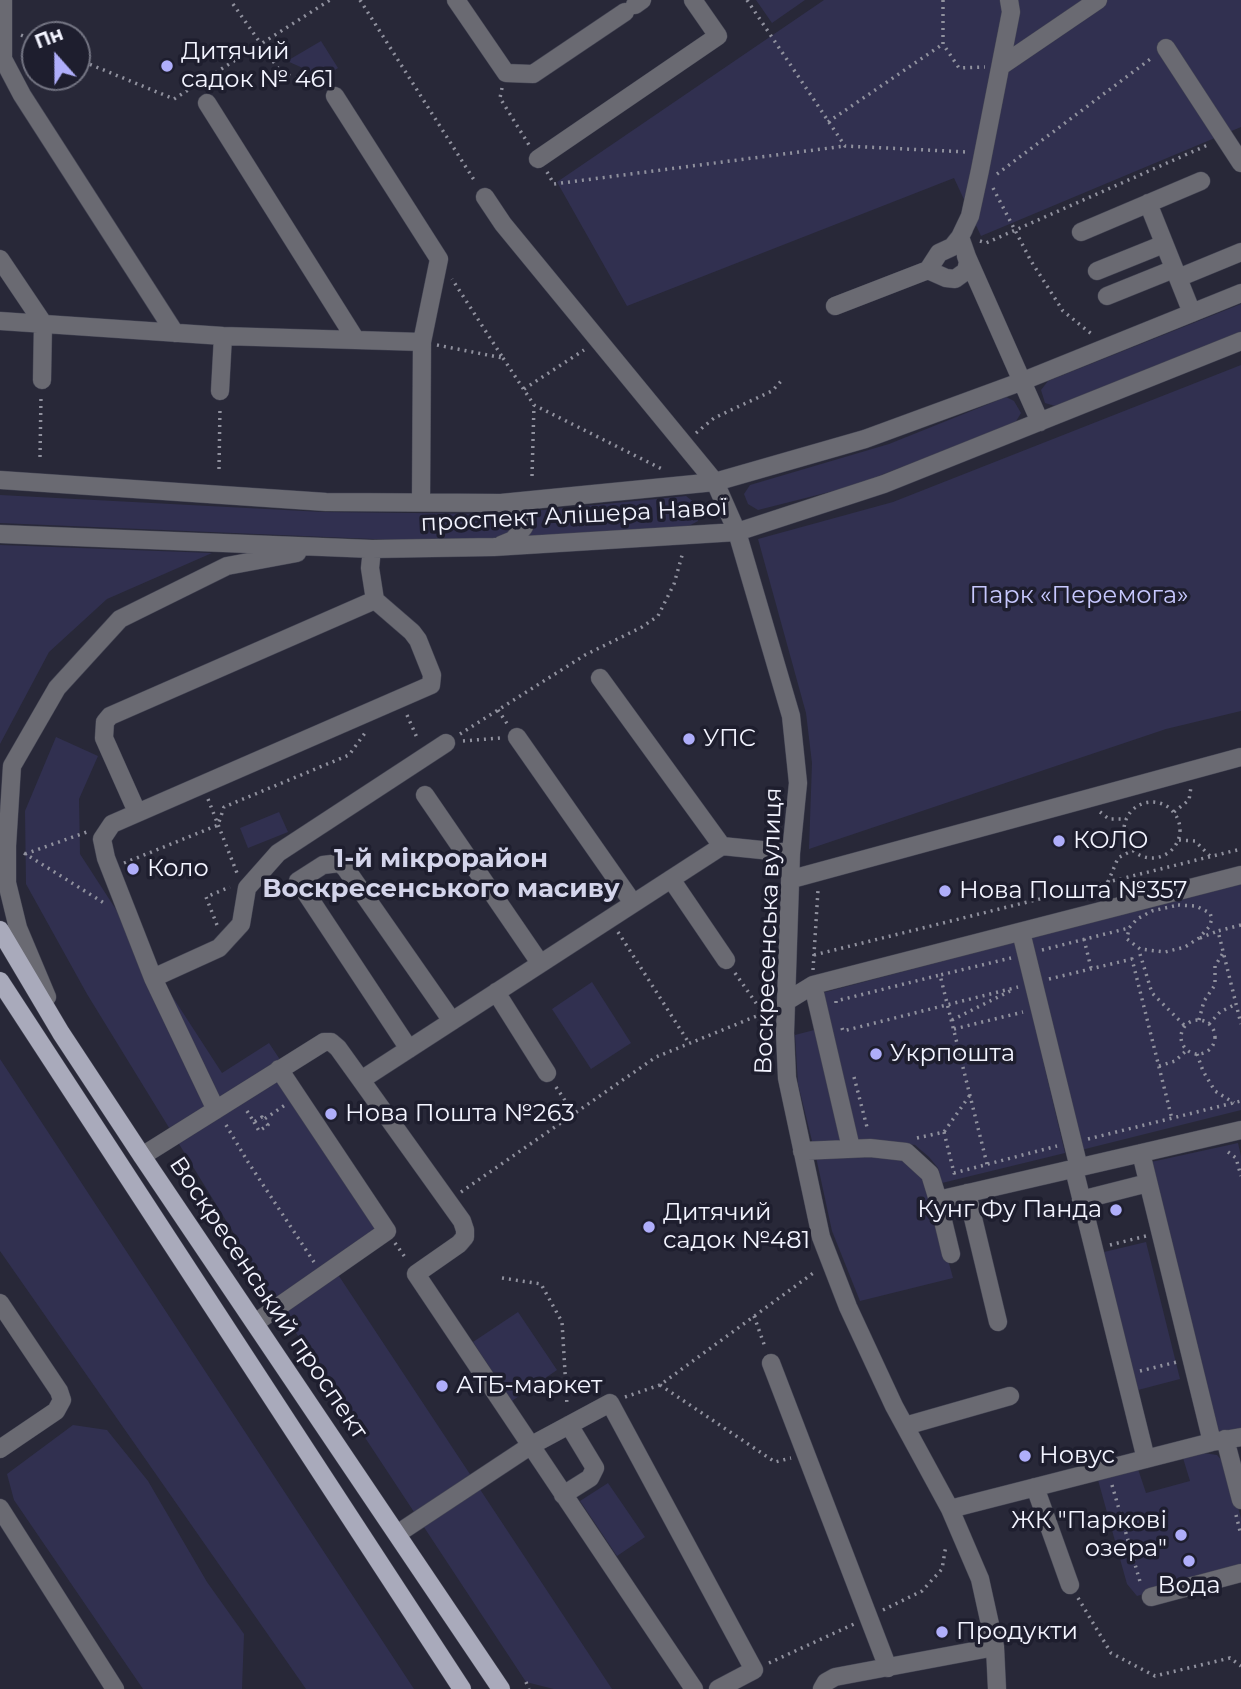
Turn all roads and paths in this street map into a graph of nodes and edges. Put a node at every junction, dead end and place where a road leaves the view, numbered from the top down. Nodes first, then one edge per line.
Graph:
1 (3, 0) edge
2 (330, 0) edge
3 (359, 0) edge
4 (456, 0) edge
5 (693, 0) edge
6 (747, 0) edge
7 (943, 0) edge
8 (1009, 0) edge
9 (1098, 0) edge
10 (233, 4) dead end
11 (634, 5) edge
12 (261, 44) junction
13 (943, 44) junction
14 (1166, 48) joint
15 (91, 65) edge
16 (1000, 66) junction
17 (506, 72) junction
18 (335, 96) joint
19 (207, 103) dead end
20 (828, 122) junction
21 (1224, 138) junction
22 (845, 146) junction
23 (983, 153) junction
24 (538, 159) junction
25 (1241, 163) edge
26 (1201, 181) dead end
27 (485, 197) joint
28 (1148, 203) junction
29 (1016, 230) junction
30 (1081, 232) dead end
31 (1164, 244) junction
32 (1241, 252) edge
33 (0, 258) edge
34 (964, 258) junction
35 (439, 259) junction
36 (935, 268) junction
37 (1097, 271) dead end
38 (1176, 273) junction
39 (1241, 293) edge
40 (1107, 296) dead end
41 (835, 306) dead end
42 (1192, 313) junction
43 (0, 321) edge
44 (43, 323) junction
45 (175, 332) junction
46 (223, 336) junction
47 (1095, 337) dead end
48 (356, 340) junction
49 (598, 341) junction
50 (1241, 341) edge
51 (422, 342) junction
52 (503, 358) junction
53 (783, 379) dead end
54 (42, 380) joint
55 (1023, 381) junction
56 (524, 389) junction
57 (220, 391) joint
58 (534, 405) junction
59 (1040, 422) junction
60 (684, 445) junction
61 (40, 457) dead end
62 (219, 469) dead end
63 (662, 469) dead end
64 (533, 476) dead end
65 (0, 480) edge
66 (715, 482) junction
67 (421, 502) junction
68 (501, 503) junction
69 (737, 532) junction
70 (0, 534) edge
71 (324, 547) junction
72 (494, 547) junction
73 (372, 550) junction
74 (684, 552) dead end
75 (375, 600) junction
76 (600, 678) dead end
77 (393, 703) junction
78 (498, 710) junction
79 (517, 737) junction
80 (446, 743) junction
81 (425, 757) junction
82 (1241, 757) edge
83 (202, 784) junction
84 (425, 795) dead end
85 (1095, 808) dead end
86 (137, 812) junction
87 (1126, 819) junction
88 (113, 824) junction
89 (218, 825) junction
90 (1179, 840) junction
91 (7, 846) junction
92 (722, 846) junction
93 (1241, 849) edge
94 (1133, 850) junction
95 (792, 853) junction
96 (25, 854) junction
97 (1210, 857) junction
98 (116, 866) dead end
99 (1241, 875) edge
100 (671, 879) junction
101 (792, 879) junction
102 (819, 881) dead end
103 (1108, 882) junction
104 (633, 903) junction
105 (609, 918) junction
106 (130, 919) junction
107 (1241, 925) edge
108 (1129, 928) junction
109 (0, 930) edge
110 (1218, 931) junction
111 (1021, 932) junction
112 (221, 936) dead end
113 (1199, 938) junction
114 (1084, 939) junction
115 (1149, 952) junction
116 (1223, 953) junction
117 (1140, 954) junction
118 (814, 955) junction
119 (1132, 959) junction
120 (726, 960) joint
121 (1044, 960) dead end
122 (540, 963) junction
123 (1013, 968) dead end
124 (1092, 969) junction
125 (1046, 970) dead end
126 (940, 975) junction
127 (153, 978) junction
128 (1015, 978) dead end
129 (0, 981) edge
130 (813, 985) junction
131 (1018, 987) junction
132 (496, 992) junction
133 (782, 1004) junction
134 (1236, 1004) junction
135 (948, 1005) junction
136 (838, 1011) dead end
137 (1024, 1012) dead end
138 (763, 1013) junction
139 (952, 1020) junction
140 (1199, 1020) junction
141 (452, 1021) junction
142 (841, 1021) dead end
143 (1209, 1024) junction
144 (1241, 1024) edge
145 (1185, 1026) junction
146 (954, 1029) junction
147 (61, 1033) junction
148 (690, 1044) junction
149 (409, 1049) junction
150 (1187, 1050) junction
151 (1197, 1054) junction
152 (1159, 1066) junction
153 (279, 1069) junction
154 (853, 1072) dead end
155 (547, 1073) joint
156 (361, 1080) junction
157 (970, 1095) junction
158 (238, 1097) junction
159 (298, 1097) junction
160 (1241, 1101) edge
161 (1234, 1103) junction
162 (216, 1110) junction
163 (574, 1114) junction
164 (1172, 1118) junction
165 (263, 1120) junction
166 (254, 1122) junction
167 (944, 1132) junction
168 (1054, 1133) dead end
169 (1240, 1134) edge
170 (870, 1139) dead end
171 (1088, 1139) dead end
172 (906, 1140) dead end
173 (851, 1148) junction
174 (1222, 1150) dead end
175 (802, 1151) junction
176 (1141, 1153) junction
177 (142, 1156) junction
178 (987, 1164) junction
179 (1077, 1168) junction
180 (1241, 1176) edge
181 (1148, 1183) junction
182 (967, 1194) junction
183 (938, 1200) junction
184 (1082, 1200) junction
185 (447, 1201) junction
186 (387, 1231) junction
187 (1160, 1233) junction
188 (1094, 1249) junction
189 (951, 1254) dead end
190 (821, 1268) dead end
191 (416, 1274) junction
192 (323, 1275) junction
193 (502, 1278) dead end
194 (0, 1303) edge
195 (754, 1316) junction
196 (998, 1322) dead end
197 (255, 1323) junction
198 (1191, 1359) junction
199 (771, 1363) joint
200 (1125, 1375) junction
201 (660, 1385) junction
202 (1010, 1396) dead end
203 (610, 1403) junction
204 (569, 1425) junction
205 (905, 1426) junction
206 (1226, 1439) edge
207 (530, 1446) junction
208 (0, 1449) edge
209 (805, 1453) junction
210 (1146, 1460) junction
211 (1112, 1482) dead end
212 (1035, 1487) junction
213 (563, 1495) junction
214 (1241, 1500) edge
215 (0, 1508) edge
216 (950, 1509) junction
217 (397, 1534) junction
218 (1241, 1573) edge
219 (1070, 1585) joint
220 (1151, 1597) joint
221 (995, 1647) junction
222 (1241, 1666) edge
223 (888, 1668) junction
224 (526, 1682) dead end
225 (115, 1689) edge
226 (462, 1689) edge
227 (501, 1689) edge
228 (529, 1689) edge
229 (694, 1689) edge
230 (718, 1689) edge
231 (822, 1689) edge
232 (997, 1689) edge

1 - 45 street
2 - 12 path
3 - 27 path
4 - 17 street
5 - 24 street
6 - 20 path
7 - 13 path
8 - 16 street
9 - 16 street
10 - 12 path
11 - 17 street
12 - 15 path
12 - 18 path
13 - 16 path
13 - 20 path
14 - 21 street
14 - 29 path
16 - 23 street
17 - 24 path
18 - 35 street
19 - 48 street
20 - 22 path
21 - 25 street
21 - 29 path
22 - 23 path
22 - 24 path
23 - 34 street
26 - 28 street
27 - 49 street, Воскресенська вулиця
28 - 30 street
28 - 31 street
29 - 34 path
29 - 47 path
31 - 37 street
31 - 38 street
32 - 38 street
33 - 44 street
34 - 36 street
34 - 36 street
34 - 55 street
35 - 51 street
35 - 52 path
36 - 41 street
38 - 40 street
38 - 42 street
39 - 42 street, проспект Алішера Навої
42 - 55 street, проспект Алішера Навої
43 - 44 street
44 - 45 street
44 - 54 street
45 - 46 street
46 - 48 street
46 - 57 street
48 - 51 street
49 - 56 path
49 - 60 street, Воскресенська вулиця
50 - 59 street, проспект Алішера Навої
51 - 52 path
51 - 67 street
52 - 56 path
53 - 60 path
54 - 61 path
55 - 59 street
55 - 66 street, проспект Алішера Навої
56 - 58 path
57 - 62 path
58 - 63 path
58 - 64 path
59 - 69 street, проспект Алішера Навої
60 - 66 street, Воскресенська вулиця
65 - 67 street, проспект Алішера Навої
66 - 68 street, проспект Алішера Навої
66 - 69 street, Воскресенська вулиця
67 - 68 street, проспект Алішера Навої
68 - 72 street
69 - 72 street, проспект Алішера Навої
69 - 95 street, Воскресенська вулиця
70 - 71 street, проспект Алішера Навої
71 - 73 street, проспект Алішера Навої
71 - 91 street
72 - 73 street, проспект Алішера Навої
73 - 75 street
74 - 78 path
75 - 77 street
75 - 86 street
76 - 92 street
77 - 81 path
77 - 83 street
77 - 89 path
78 - 79 path
78 - 80 path
79 - 80 path
79 - 104 street
80 - 81 street
81 - 127 street
82 - 101 street
83 - 86 street
83 - 89 path
84 - 122 street
85 - 87 path
86 - 88 street
87 - 90 path
87 - 94 path
88 - 96 path
88 - 106 street
89 - 98 path
89 - 112 path
90 - 94 path
90 - 97 path
91 - 96 path
91 - 147 street
92 - 95 street
92 - 100 street
93 - 97 path
94 - 103 path
95 - 101 street, Воскресенська вулиця
96 - 106 path
97 - 103 path
99 - 111 street
100 - 104 street
100 - 120 street
101 - 133 street, Воскресенська вулиця
102 - 118 path
103 - 118 path
104 - 105 street
105 - 122 street
105 - 148 path
106 - 127 street
107 - 110 path
108 - 113 path
108 - 114 path
108 - 115 path
109 - 147 main road, Воскресенський проспект
110 - 113 path
110 - 116 path
111 - 130 street
111 - 179 street
113 - 115 path
114 - 121 path
114 - 124 path
115 - 117 path
116 - 134 path
116 - 140 path
117 - 119 path
117 - 145 path
118 - 130 path
119 - 124 path
119 - 152 path
120 - 138 path
122 - 132 street
123 - 126 path
124 - 125 path
126 - 135 path
126 - 136 path
127 - 162 street
128 - 131 path
129 - 226 main road, Воскресенський проспект
130 - 133 street
130 - 173 street
131 - 135 path
131 - 139 path
132 - 141 street
132 - 155 street
133 - 138 path
133 - 175 street, Воскресенська вулиця
134 - 143 path
134 - 144 path
135 - 139 path
135 - 142 path
137 - 146 path
138 - 148 path
139 - 146 path
140 - 143 path
140 - 145 path
141 - 149 street
141 - 149 street
143 - 151 path
145 - 150 path
146 - 157 path
147 - 177 main road, Воскресенський проспект
148 - 163 path
149 - 156 street
150 - 151 path
150 - 152 path
151 - 161 path
152 - 164 path
153 - 156 street
153 - 158 street
153 - 159 street
154 - 170 path
155 - 163 path
156 - 185 street
157 - 167 path
157 - 178 path
158 - 162 street
158 - 166 path
159 - 165 path
159 - 186 street
160 - 161 path
161 - 164 path
162 - 177 street
162 - 192 path
163 - 185 path
164 - 171 path
165 - 166 path
165 - 166 path
167 - 172 path
167 - 178 path
168 - 178 path
169 - 176 street
173 - 175 street
173 - 183 street
174 - 180 path
175 - 205 street, Воскресенська вулиця
176 - 179 street
176 - 181 street
177 - 197 main road, Воскресенський проспект
179 - 182 street
179 - 184 street
181 - 184 street
181 - 187 street
182 - 183 street
182 - 196 street
183 - 189 street
184 - 188 street
185 - 191 street
186 - 191 path
186 - 192 street
187 - 188 path
187 - 198 street
188 - 200 street
190 - 195 path
191 - 207 street
192 - 197 street
193 - 204 path
194 - 208 street
195 - 199 path
195 - 201 path
197 - 217 main road, Воскресенський проспект
198 - 200 path
198 - 206 street
199 - 209 street
200 - 210 street
201 - 203 path
201 - 209 path
202 - 205 street
203 - 204 street
203 - 230 street
204 - 207 street
204 - 213 street
205 - 216 street, Воскресенська вулиця
206 - 210 street
206 - 214 street
207 - 213 street
207 - 217 street
209 - 223 street
210 - 212 street
211 - 220 path
212 - 216 street
212 - 219 street
213 - 229 street
215 - 225 street
216 - 221 street, Воскресенська вулиця
217 - 227 main road, Воскресенський проспект
218 - 220 street
219 - 222 path
221 - 223 street
221 - 232 street, Воскресенська вулиця
223 - 231 street
224 - 228 path

